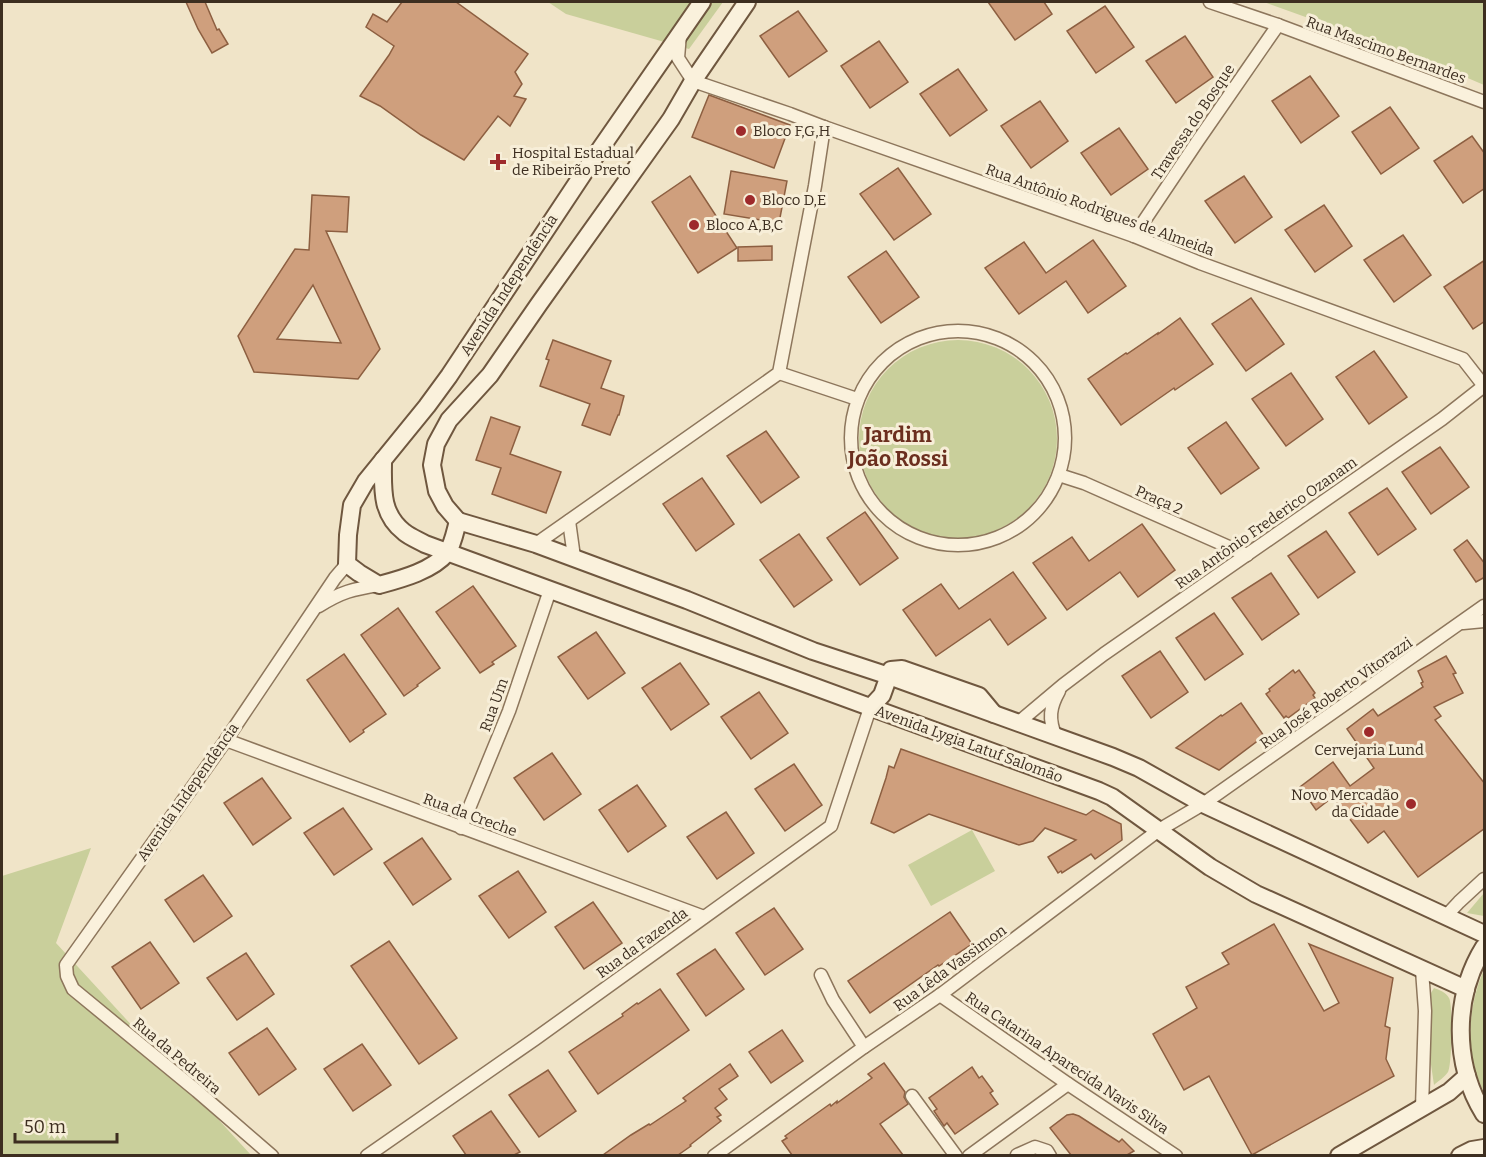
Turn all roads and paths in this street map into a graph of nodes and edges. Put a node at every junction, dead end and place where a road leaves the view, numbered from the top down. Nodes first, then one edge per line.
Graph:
1 (702, 2) edge
2 (747, 2) edge
3 (1210, 2) edge
4 (1278, 25) junction
5 (680, 34) junction
6 (693, 81) junction
7 (1485, 102) edge
8 (824, 127) junction
9 (1134, 236) junction
10 (779, 373) junction
11 (1485, 386) edge
12 (857, 399) junction
13 (383, 460) junction
14 (1059, 475) junction
15 (458, 521) junction
16 (569, 521) junction
17 (536, 544) junction
18 (447, 552) junction
19 (1247, 555) junction
20 (574, 557) junction
21 (347, 564) junction
22 (379, 585) junction
23 (550, 590) junction
24 (1485, 606) edge
25 (315, 608) junction
26 (1485, 621) edge
27 (1462, 623) junction
28 (889, 676) junction
29 (1063, 684) junction
30 (870, 708) junction
31 (1018, 723) junction
32 (1056, 737) junction
33 (226, 740) junction
34 (1203, 804) junction
35 (461, 828) junction
36 (1159, 830) junction
37 (1485, 879) edge
38 (1446, 916) junction
39 (704, 917) junction
40 (1485, 934) edge
41 (1485, 947) edge
42 (1422, 970) junction
43 (821, 975) dead end
44 (67, 976) joint
45 (1466, 989) junction
46 (940, 995) junction
47 (864, 1047) junction
48 (1467, 1076) junction
49 (1068, 1084) junction
50 (912, 1096) dead end
51 (1422, 1108) junction
52 (1485, 1114) edge
53 (1485, 1148) edge
54 (272, 1155) edge
55 (367, 1155) edge
56 (714, 1155) edge
57 (957, 1155) edge
58 (969, 1155) edge
59 (1017, 1155) edge
60 (1050, 1155) edge
61 (1176, 1155) edge
62 (1339, 1155) edge
63 (1460, 1155) edge

1 - 5 main road, Avenida Independência
2 - 6 main road
3 - 4 street, Rua Mascimo Bernardes
4 - 7 street, Rua Mascimo Bernardes
4 - 9 street, Travessa do Bosque
5 - 6 street
5 - 13 main road, Avenida Independência
6 - 8 street, Rua Antônio Rodrigues de Almeida
6 - 15 main road
8 - 9 street, Rua Antônio Rodrigues de Almeida
8 - 10 street
9 - 11 street, Rua Antônio Rodrigues de Almeida
10 - 12 street
10 - 16 street
11 - 19 street, Rua Antônio Frederico Ozanam
12 - 14 street
12 - 14 street
13 - 18 main road
13 - 21 main road, Avenida Independência
14 - 19 street, Praça 2
15 - 17 main road
15 - 18 main road
16 - 17 street
16 - 20 street
17 - 20 main road
18 - 22 main road
18 - 23 main road, Avenida Lygia Latuf Salomão
19 - 29 street, Rua Antônio Frederico Ozanam
20 - 28 main road
21 - 22 main road
21 - 25 street, Avenida Independência
22 - 25 street, Avenida Independência
23 - 30 main road, Avenida Lygia Latuf Salomão
23 - 35 street, Rua Um
24 - 27 street, Rua José Roberto Vitorazzi
25 - 33 street, Avenida Independência
26 - 27 street
27 - 34 street, Rua José Roberto Vitorazzi
28 - 30 main road
28 - 31 main road
29 - 31 street, Rua Antônio Frederico Ozanam
29 - 32 street
30 - 36 main road, Avenida Lygia Latuf Salomão
30 - 39 street, Rua da Fazenda
31 - 32 main road
32 - 34 main road
33 - 35 street, Rua da Creche
33 - 44 street, Avenida Independência
34 - 36 street, Rua Lêda Vassimon
34 - 38 main road
35 - 39 street, Rua da Creche
36 - 42 main road, Avenida Lygia Latuf Salomão
36 - 46 street, Rua Lêda Vassimon
37 - 38 street
38 - 40 main road
39 - 55 street, Rua da Fazenda
41 - 45 main road
42 - 45 main road, Avenida Lygia Latuf Salomão
42 - 51 street
43 - 47 street
44 - 54 street, Rua da Pedreira
45 - 48 main road
46 - 47 street, Rua Lêda Vassimon
46 - 49 street, Rua Catarina Aparecida Navis Silva
47 - 56 street, Rua Lêda Vassimon
48 - 51 main road
48 - 52 main road
49 - 58 street
49 - 61 street, Rua Catarina Aparecida Navis Silva
50 - 57 street
51 - 62 main road
53 - 63 main road
59 - 60 street

